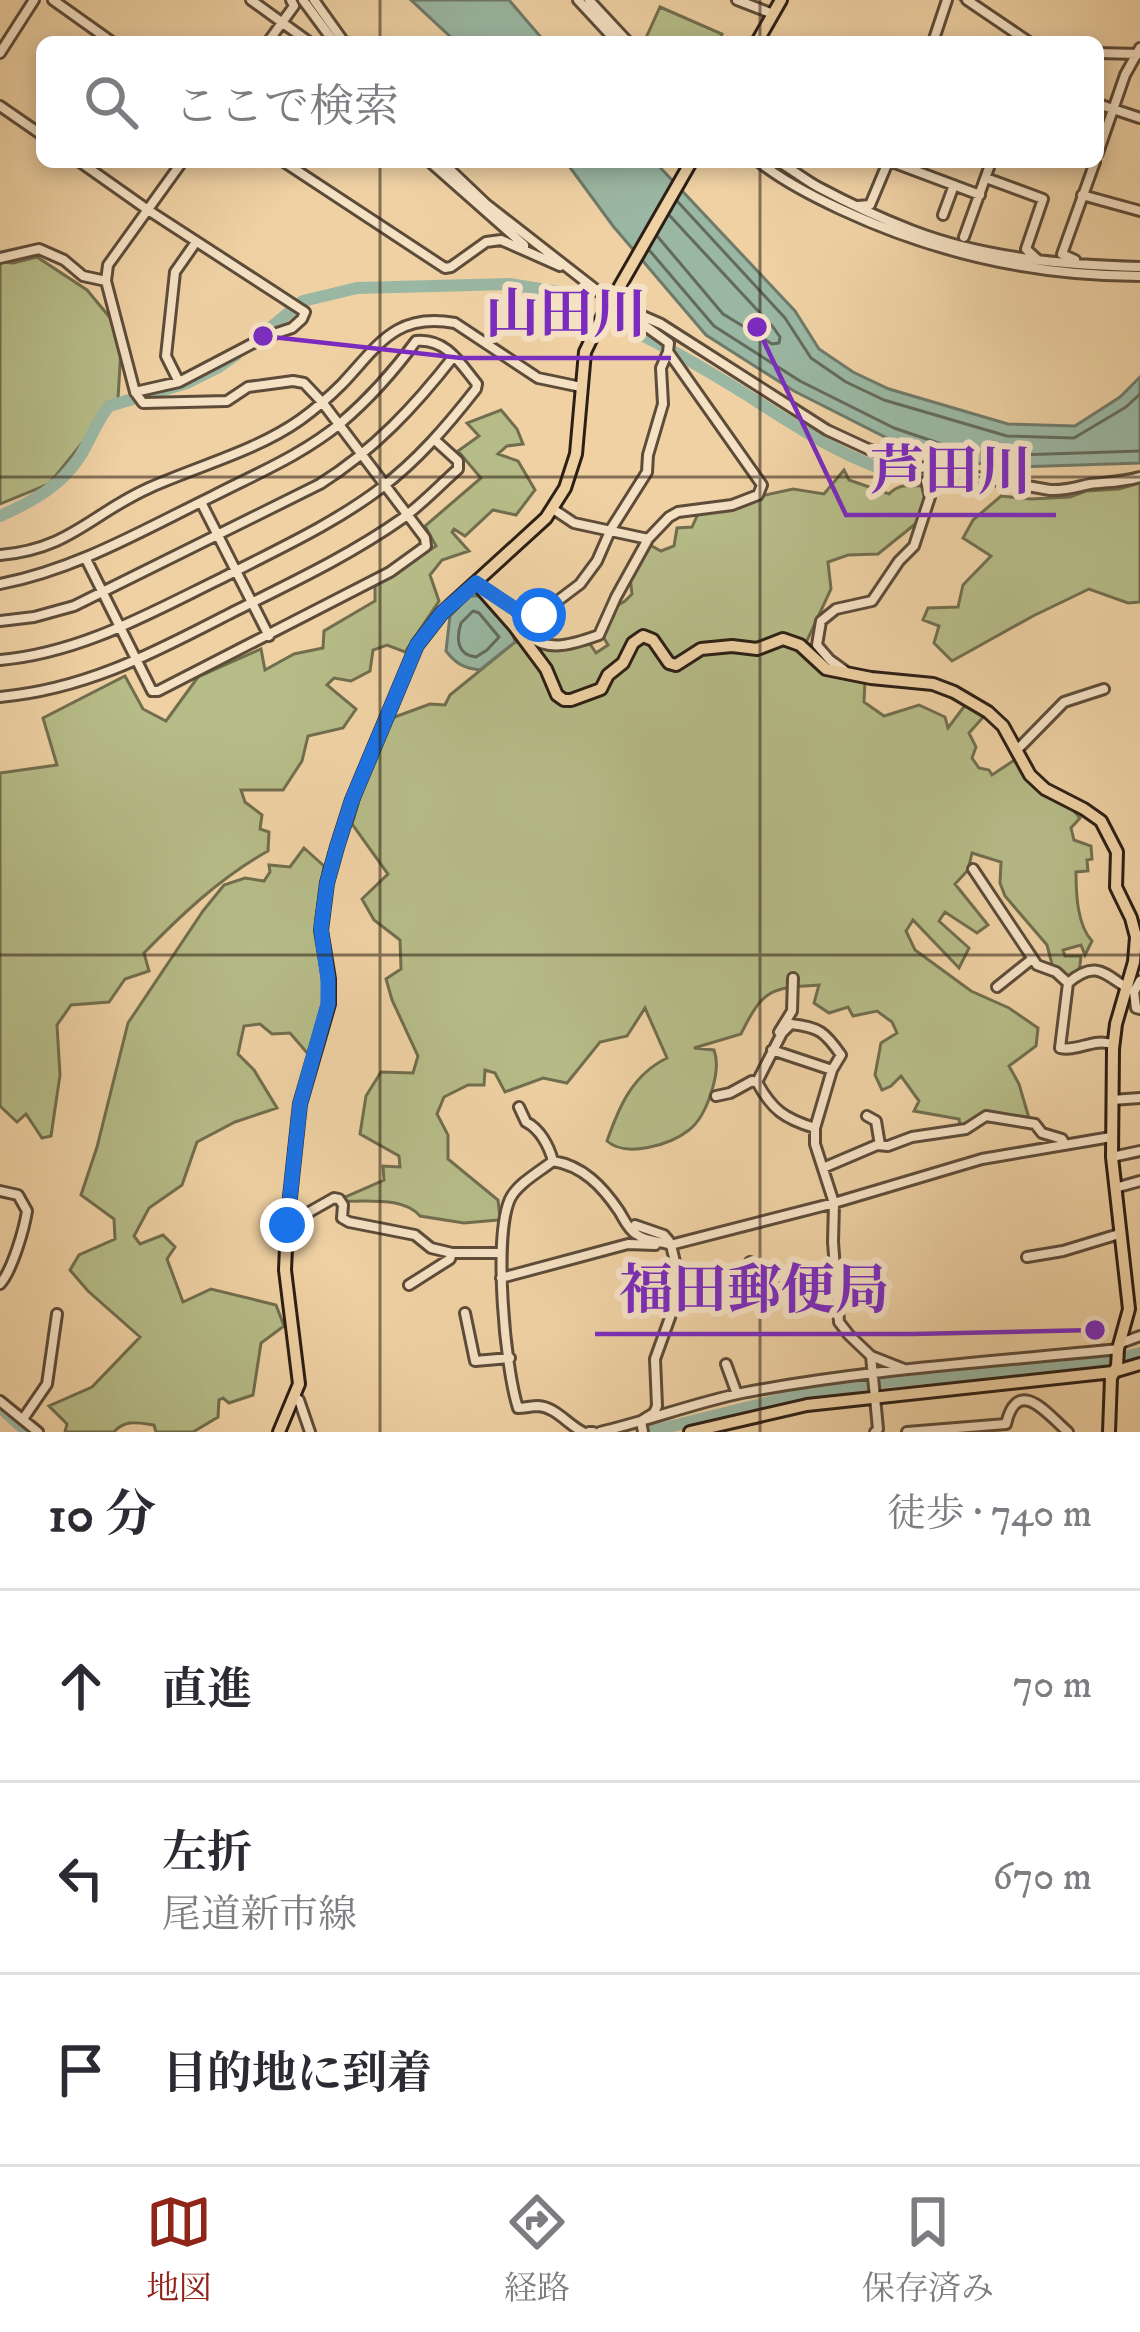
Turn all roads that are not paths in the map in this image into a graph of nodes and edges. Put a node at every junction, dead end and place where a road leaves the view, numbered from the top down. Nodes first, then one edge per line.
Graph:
1 (34, 0) edge
2 (53, 0) edge
3 (250, 0) edge
4 (291, 0) edge
5 (303, 0) edge
6 (314, 0) edge
7 (578, 0) edge
8 (591, 0) edge
9 (736, 0) edge
10 (781, 0) edge
11 (947, 0) edge
12 (968, 0) edge
13 (599, 11) junction
14 (773, 14) junction
15 (282, 22) junction
16 (607, 32) junction
17 (104, 36) edge
18 (272, 36) edge
19 (301, 36) edge
20 (330, 36) edge
21 (340, 36) edge
22 (611, 36) edge
23 (622, 36) edge
24 (760, 36) edge
25 (935, 36) edge
26 (1017, 36) edge
27 (1, 50) edge
28 (1104, 52) edge
29 (1138, 54) edge
30 (0, 106) edge
31 (1104, 106) edge
32 (1114, 109) junction
33 (1140, 118) edge
34 (36, 131) edge
35 (1104, 136) edge
36 (88, 168) edge
37 (178, 168) edge
38 (293, 168) edge
39 (437, 168) edge
40 (449, 168) edge
41 (688, 168) edge
42 (769, 168) edge
43 (788, 168) edge
44 (887, 168) edge
45 (907, 168) edge
46 (990, 168) edge
47 (1093, 168) edge
48 (986, 178) junction
49 (954, 185) junction
50 (980, 195) junction
51 (1082, 195) junction
52 (818, 198) junction
53 (856, 206) junction
54 (148, 210) junction
55 (1140, 211) edge
56 (943, 215) dead end
57 (964, 237) dead end
58 (196, 242) junction
59 (524, 250) junction
60 (0, 258) edge
61 (1038, 260) junction
62 (1082, 262) junction
63 (568, 266) junction
64 (1140, 267) edge
65 (1140, 277) edge
66 (106, 281) junction
67 (615, 298) junction
68 (637, 314) junction
69 (668, 352) junction
70 (454, 356) junction
71 (179, 382) junction
72 (580, 386) junction
73 (135, 392) junction
74 (322, 402) junction
75 (339, 425) junction
76 (436, 440) junction
77 (362, 454) junction
78 (929, 469) junction
79 (1140, 477) edge
80 (385, 485) junction
81 (201, 502) junction
82 (553, 508) junction
83 (407, 515) junction
84 (611, 530) junction
85 (218, 536) junction
86 (648, 539) junction
87 (0, 555) edge
88 (86, 559) junction
89 (236, 571) junction
90 (476, 583) junction
91 (0, 584) edge
92 (104, 593) junction
93 (252, 602) junction
94 (0, 621) edge
95 (514, 626) junction
96 (120, 628) junction
97 (269, 636) junction
98 (0, 660) edge
99 (136, 661) junction
100 (847, 673) junction
101 (1104, 689) dead end
102 (0, 697) edge
103 (1016, 751) junction
104 (973, 869) dead end
105 (1138, 938) edge
106 (1032, 959) junction
107 (1137, 962) edge
108 (793, 978) dead end
109 (1140, 981) edge
110 (1068, 983) junction
111 (997, 987) dead end
112 (1131, 991) junction
113 (1140, 1010) edge
114 (1114, 1045) junction
115 (773, 1051) junction
116 (832, 1070) junction
117 (758, 1082) junction
118 (716, 1096) dead end
119 (1140, 1098) edge
120 (1110, 1100) junction
121 (519, 1108) dead end
122 (867, 1116) dead end
123 (815, 1128) junction
124 (1111, 1137) junction
125 (1065, 1144) junction
126 (880, 1145) junction
127 (1140, 1151) edge
128 (1112, 1156) junction
129 (553, 1161) junction
130 (823, 1168) junction
131 (1140, 1181) edge
132 (1115, 1188) junction
133 (2, 1194) edge
134 (834, 1203) junction
135 (287, 1225) junction
136 (635, 1225) dead end
137 (1119, 1234) junction
138 (670, 1244) junction
139 (452, 1253) junction
140 (502, 1253) junction
141 (1028, 1256) dead end
142 (751, 1262) dead end
143 (500, 1278) junction
144 (836, 1280) junction
145 (0, 1284) edge
146 (409, 1285) dead end
147 (465, 1313) dead end
148 (57, 1314) dead end
149 (1140, 1336) edge
150 (1120, 1346) junction
151 (872, 1356) junction
152 (510, 1358) junction
153 (726, 1364) dead end
154 (1140, 1364) edge
155 (1115, 1369) junction
156 (908, 1371) junction
157 (874, 1372) junction
158 (737, 1394) junction
159 (876, 1396) junction
160 (295, 1397) junction
161 (0, 1401) edge
162 (760, 1415) junction
163 (23, 1419) junction
164 (642, 1427) edge
165 (878, 1431) edge
166 (38, 1432) edge
167 (279, 1432) edge
168 (310, 1432) edge
169 (591, 1432) edge
170 (690, 1432) edge
171 (760, 1432) edge
172 (908, 1432) edge
173 (1068, 1432) edge
174 (1108, 1432) edge

1 - 27 street
2 - 17 street
3 - 15 street
4 - 15 street
5 - 20 street
6 - 21 street
7 - 16 street
8 - 13 street
9 - 14 street
10 - 14 main road
11 - 25 street
12 - 26 street
13 - 16 street
13 - 23 street
14 - 24 main road
15 - 18 street
15 - 19 street
16 - 22 street
28 - 29 street
29 - 32 street
30 - 34 street
31 - 32 street
32 - 33 street
32 - 35 street
36 - 54 street
37 - 54 street
38 - 59 street
39 - 59 street
40 - 63 street
41 - 67 main road
42 - 52 street
43 - 53 street
44 - 53 street
45 - 49 street
46 - 48 street
47 - 51 street
48 - 50 street
48 - 61 street
49 - 50 street
49 - 56 street
50 - 57 street
51 - 55 street
51 - 62 street
52 - 53 street
52 - 65 street
53 - 61 street
54 - 58 street
54 - 66 street
58 - 71 street
58 - 71 street
59 - 63 street
60 - 66 street
61 - 62 street
62 - 64 street
63 - 67 street
66 - 73 street
67 - 68 street
67 - 72 main road
68 - 69 street
68 - 78 street
69 - 84 street
69 - 86 street
70 - 75 street
70 - 76 street
70 - 77 street
71 - 73 street
72 - 74 street
72 - 82 main road
73 - 74 street
74 - 75 street
74 - 87 street
75 - 77 street
75 - 81 street
76 - 80 street
76 - 83 street
77 - 80 street
77 - 85 street
78 - 79 street
78 - 100 street
80 - 83 street
80 - 89 street
81 - 85 street
81 - 88 street
82 - 84 street
82 - 90 main road
83 - 93 street
83 - 97 street
84 - 86 street
84 - 90 street
85 - 89 street
85 - 92 street
86 - 95 street
88 - 91 street
88 - 92 street
89 - 93 street
89 - 96 street
90 - 95 main road
90 - 135 main road
92 - 94 street
92 - 96 street
93 - 97 street
93 - 99 street
95 - 100 main road
96 - 98 street
96 - 99 street
97 - 99 street
99 - 102 street
100 - 103 main road
101 - 103 street
103 - 105 main road
104 - 106 street
105 - 107 main road
106 - 110 street
106 - 111 street
107 - 112 main road
108 - 115 street
109 - 112 street
110 - 112 street
110 - 114 street
112 - 113 street
112 - 114 main road
114 - 120 main road
115 - 116 street
115 - 116 street
115 - 117 street
116 - 123 street
117 - 118 street
117 - 123 street
119 - 120 street
120 - 124 main road
121 - 129 street
122 - 126 street
123 - 130 street
124 - 125 street
124 - 128 main road
125 - 126 street
125 - 134 street
126 - 130 street
127 - 128 street
128 - 132 main road
129 - 138 street
129 - 140 street
130 - 134 street
131 - 132 street
132 - 137 main road
133 - 145 street
134 - 138 street
134 - 144 street
135 - 139 street
135 - 160 main road
136 - 138 street
137 - 141 street
137 - 150 main road
138 - 143 street
138 - 164 street
139 - 140 street
139 - 146 street
140 - 143 street
142 - 144 street
143 - 152 street
144 - 151 street
147 - 152 street
148 - 163 street
149 - 150 street
150 - 155 main road
150 - 156 street
151 - 156 street
151 - 157 street
152 - 169 street
153 - 158 street
154 - 155 main road
155 - 159 main road
155 - 174 main road
156 - 157 street
157 - 158 street
157 - 159 street
158 - 164 street
159 - 162 main road
159 - 165 street
160 - 167 main road
160 - 168 street
161 - 163 street
162 - 170 main road
162 - 171 street
163 - 166 street
164 - 169 street
172 - 173 street

